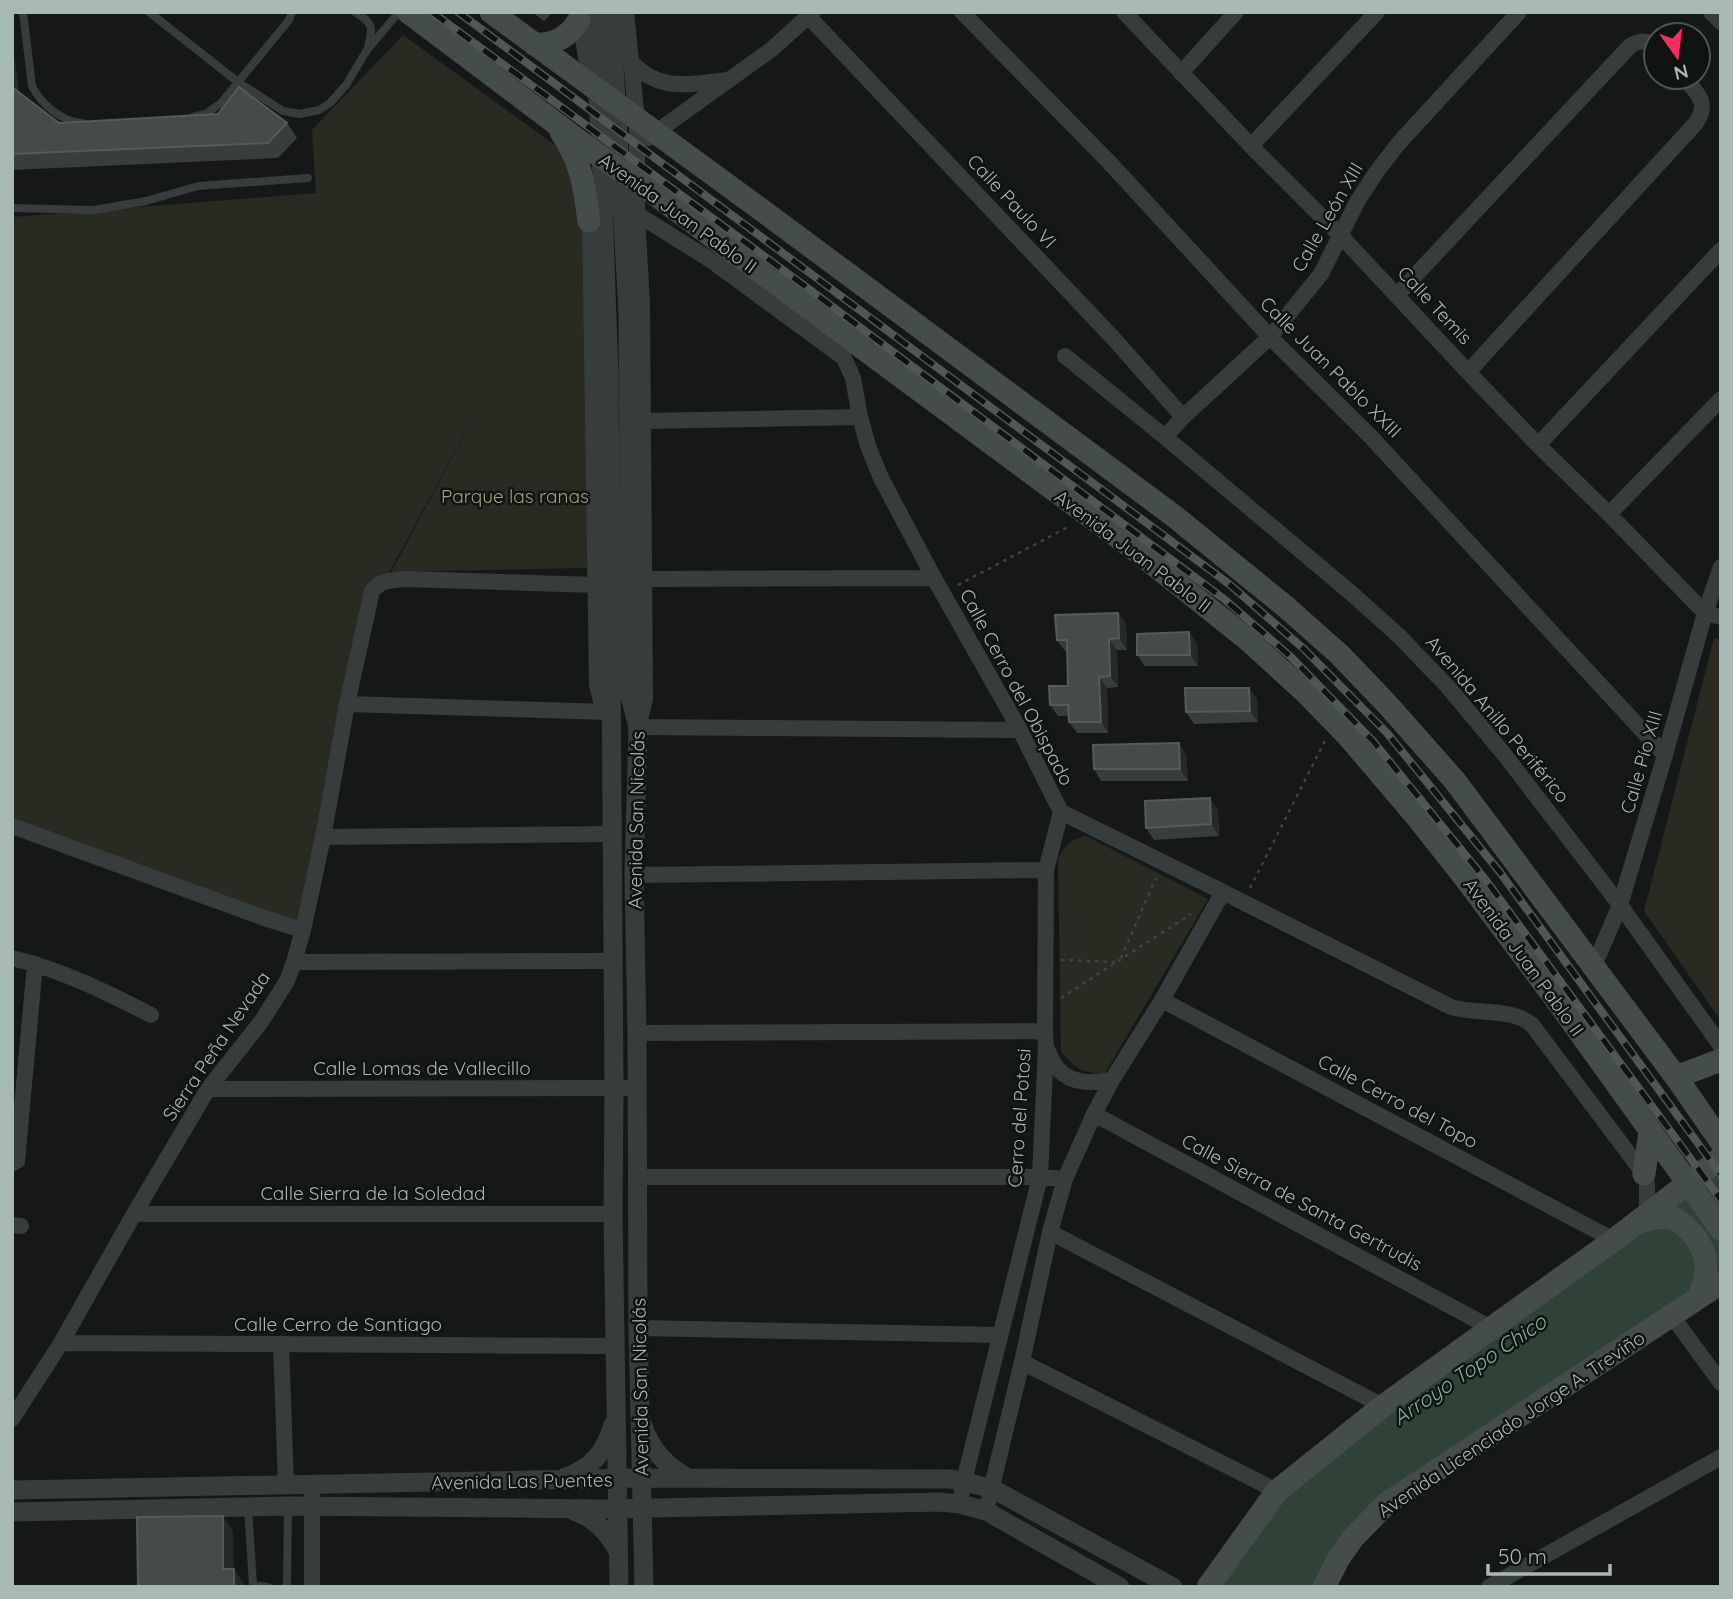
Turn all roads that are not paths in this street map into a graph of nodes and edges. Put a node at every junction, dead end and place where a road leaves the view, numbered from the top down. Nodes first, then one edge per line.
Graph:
1 (23, 12) edge
2 (149, 12) edge
3 (292, 12) edge
4 (355, 12) edge
5 (399, 12) edge
6 (408, 12) edge
7 (491, 12) edge
8 (611, 12) edge
9 (626, 12) edge
10 (962, 12) edge
11 (1124, 12) edge
12 (1236, 12) edge
13 (1377, 12) edge
14 (1519, 12) edge
15 (1711, 12) edge
16 (811, 14) edge
17 (584, 15) edge
18 (1721, 22) edge
19 (534, 44) junction
20 (584, 44) junction
21 (1642, 45) edge
22 (368, 50) junction
23 (630, 54) junction
24 (1181, 73) junction
25 (730, 80) junction
26 (238, 82) junction
27 (589, 83) junction
28 (1695, 91) edge
29 (186, 118) edge
30 (96, 123) edge
31 (555, 123) junction
32 (643, 132) junction
33 (1251, 146) junction
34 (595, 153) junction
35 (308, 178) dead end
36 (637, 181) junction
37 (12, 208) edge
38 (590, 212) junction
39 (637, 214) junction
40 (1341, 236) junction
41 (1721, 250) edge
42 (1396, 295) junction
43 (1270, 337) junction
44 (1065, 356) dead end
45 (1468, 372) junction
46 (1721, 399) edge
47 (860, 417) junction
48 (1183, 417) junction
49 (644, 421) junction
50 (1165, 437) junction
51 (1538, 445) junction
52 (1609, 514) junction
53 (1721, 567) edge
54 (934, 578) junction
55 (645, 579) junction
56 (596, 585) junction
57 (1713, 615) edge
58 (620, 694) junction
59 (347, 704) junction
60 (611, 712) junction
61 (638, 727) junction
62 (1020, 730) junction
63 (1665, 755) junction
64 (1061, 813) junction
65 (12, 826) edge
66 (612, 834) junction
67 (323, 837) junction
68 (1046, 870) junction
69 (634, 875) junction
70 (1222, 894) junction
71 (1620, 905) junction
72 (303, 930) junction
73 (12, 958) edge
74 (613, 961) junction
75 (294, 962) junction
76 (35, 964) junction
77 (1594, 966) junction
78 (1161, 1000) junction
79 (151, 1015) dead end
80 (637, 1033) junction
81 (1045, 1039) junction
82 (1721, 1046) edge
83 (1721, 1060) edge
84 (1676, 1077) junction
85 (1112, 1080) junction
86 (636, 1088) junction
87 (208, 1089) junction
88 (614, 1089) junction
89 (1094, 1114) junction
90 (1650, 1132) junction
91 (1721, 1142) edge
92 (1721, 1158) edge
93 (14, 1164) edge
94 (1644, 1174) junction
95 (637, 1177) junction
96 (1040, 1177) junction
97 (1065, 1179) junction
98 (1690, 1188) junction
99 (134, 1214) junction
100 (613, 1214) junction
101 (1648, 1218) junction
102 (1721, 1229) edge
103 (1050, 1232) junction
104 (1614, 1240) junction
105 (1711, 1288) edge
106 (1672, 1316) junction
107 (638, 1328) junction
108 (1491, 1328) junction
109 (1000, 1335) junction
110 (61, 1343) junction
111 (281, 1345) junction
112 (614, 1346) junction
113 (1022, 1362) junction
114 (1721, 1383) edge
115 (1383, 1406) junction
116 (640, 1417) junction
117 (616, 1418) junction
118 (12, 1419) edge
119 (1721, 1457) edge
120 (642, 1478) junction
121 (689, 1478) junction
122 (617, 1480) junction
123 (553, 1481) junction
124 (964, 1481) junction
125 (313, 1484) junction
126 (286, 1485) junction
127 (250, 1486) junction
128 (991, 1488) junction
129 (12, 1490) edge
130 (1277, 1491) junction
131 (960, 1504) junction
132 (288, 1506) junction
133 (313, 1506) junction
134 (683, 1506) junction
135 (248, 1507) junction
136 (643, 1507) junction
137 (567, 1508) junction
138 (617, 1508) junction
139 (122, 1510) junction
140 (986, 1511) junction
141 (12, 1512) edge
142 (618, 1551) junction
143 (643, 1552) junction
144 (253, 1586) edge
145 (268, 1587) edge
146 (285, 1587) edge
147 (312, 1587) edge
148 (619, 1587) edge
149 (644, 1587) edge
150 (1120, 1587) edge
151 (1173, 1587) edge
152 (1208, 1587) edge
153 (1324, 1587) edge
154 (1489, 1587) edge

1 - 30 lane
2 - 26 lane
3 - 26 lane
4 - 22 lane
5 - 22 lane
6 - 31 main road, Avenida Juan Pablo II
7 - 19 main road
8 - 58 street, Avenida San Nicolás
9 - 23 street
10 - 43 street, Calle Juan Pablo XXIII
11 - 24 street, Calle Temis
12 - 24 street
13 - 33 street
14 - 40 street, Calle León XIII
15 - 18 street
16 - 25 street
16 - 48 street, Calle Paulo VI
17 - 19 main road
17 - 20 street
17 - 58 street, Avenida San Nicolás
19 - 27 main road
20 - 23 street
20 - 27 street
21 - 42 street
22 - 26 lane
23 - 25 street
23 - 32 street
24 - 33 street, Calle Temis
25 - 32 street
26 - 29 lane
27 - 32 main road
27 - 34 street
28 - 45 street
31 - 34 main road, Avenida Juan Pablo II
31 - 38 main road
32 - 34 street
32 - 36 street
32 - 77 main road
33 - 40 street, Calle Temis
34 - 36 main road, Avenida Juan Pablo II
34 - 38 street
35 - 37 lane
36 - 39 street
36 - 90 main road, Avenida Juan Pablo II
38 - 39 street, Calle Cerro del Obispado
38 - 56 street
39 - 47 street, Calle Cerro del Obispado
39 - 49 street
40 - 42 street, Calle Temis
40 - 43 street, Calle León XIII
41 - 51 street
42 - 45 street, Calle Temis
43 - 48 street, Calle León XIII
43 - 63 street, Calle Juan Pablo XXIII
44 - 50 street, Avenida Anillo Periférico
45 - 51 street, Calle Temis
46 - 52 street
47 - 49 street
47 - 54 street, Calle Cerro del Obispado
48 - 50 street, Calle León XIII
49 - 55 street
50 - 71 street, Avenida Anillo Periférico
51 - 52 street, Calle Temis
52 - 57 street, Calle Temis
53 - 57 street, Calle Pío XIII
54 - 55 street
54 - 62 street, Calle Cerro del Obispado
55 - 61 street
56 - 59 street, Sierra Peña Nevada
56 - 60 street
57 - 63 street, Calle Pío XIII
58 - 60 street, Avenida San Nicolás
58 - 61 street, Avenida San Nicolás
59 - 60 street
59 - 67 street, Sierra Peña Nevada
60 - 66 street, Avenida San Nicolás
61 - 62 street
61 - 69 street, Avenida San Nicolás
62 - 64 street, Calle Cerro del Obispado
63 - 71 street, Calle Pío XIII
64 - 68 street, Cerro del Potosi
64 - 70 street, Calle Cerro del Obispado
65 - 72 street
66 - 67 street
66 - 74 street, Avenida San Nicolás
67 - 72 street, Sierra Peña Nevada
68 - 69 street
68 - 81 street, Cerro del Potosi
69 - 80 street, Avenida San Nicolás
70 - 78 street
70 - 94 street, Calle Cerro del Obispado
71 - 77 street, Calle Pío XIII
71 - 82 street, Avenida Anillo Periférico
72 - 75 street, Sierra Peña Nevada
73 - 76 street
74 - 75 street
74 - 88 street, Avenida San Nicolás
75 - 87 street, Sierra Peña Nevada
76 - 79 street
76 - 93 street
77 - 84 main road
78 - 85 street
78 - 104 street, Calle Cerro del Topo
80 - 81 street
80 - 86 street, Avenida San Nicolás
81 - 85 street
81 - 96 street, Cerro del Potosi
83 - 84 main road
84 - 91 main road
85 - 89 street
86 - 88 street, Calle Lomas de Vallecillo
86 - 95 street, Avenida San Nicolás
87 - 88 street, Calle Lomas de Vallecillo
87 - 99 street, Sierra Peña Nevada
88 - 100 street, Avenida San Nicolás
89 - 97 street
89 - 108 street, Calle Sierra de Santa Gertrudis
90 - 94 main road
90 - 98 main road, Avenida Juan Pablo II
92 - 98 main road
94 - 101 street
95 - 96 street
95 - 107 street, Avenida San Nicolás
96 - 97 street
96 - 109 street, Cerro del Potosi
97 - 103 street
98 - 101 main road
98 - 102 main road, Avenida Juan Pablo II
99 - 100 street, Calle Sierra de la Soledad
99 - 110 street, Sierra Peña Nevada
100 - 112 street, Avenida San Nicolás
101 - 104 main road
101 - 105 main road
103 - 113 street
103 - 115 street
104 - 108 main road
105 - 106 main road, Avenida Licenciado Jorge A. Treviño
106 - 114 street
106 - 153 main road, Avenida Licenciado Jorge A. Treviño
107 - 109 street
107 - 116 street, Avenida San Nicolás
108 - 115 main road
109 - 124 street, Cerro del Potosi
110 - 111 street, Calle Cerro de Santiago
110 - 118 street, Sierra Peña Nevada
111 - 112 street, Calle Cerro de Santiago
111 - 126 street
112 - 117 street, Avenida San Nicolás
113 - 128 street
113 - 130 street
115 - 130 main road
116 - 120 street, Avenida San Nicolás
116 - 121 street
117 - 122 street, Avenida San Nicolás
117 - 123 street
119 - 154 street
120 - 121 street, Avenida Las Puentes
120 - 122 street, Avenida Las Puentes
120 - 136 street, Avenida San Nicolás
121 - 124 street, Avenida Las Puentes
122 - 123 street, Avenida Las Puentes
122 - 138 street, Avenida San Nicolás
123 - 125 street, Avenida Las Puentes
124 - 128 street, Avenida Las Puentes
124 - 131 street, Cerro del Potosi
125 - 126 street, Avenida Las Puentes
125 - 133 street
126 - 127 street, Avenida Las Puentes
127 - 129 street, Avenida Las Puentes
127 - 139 street
128 - 140 street
128 - 151 street, Avenida Las Puentes
130 - 152 main road
131 - 134 street, Avenida Las Puentes
131 - 140 street, Avenida Las Puentes
132 - 133 street, Avenida Las Puentes
132 - 135 street, Avenida Las Puentes
132 - 146 lane
133 - 137 street, Avenida Las Puentes
133 - 147 street
134 - 136 street, Avenida Las Puentes
134 - 143 street
135 - 139 street, Avenida Las Puentes
135 - 144 lane
136 - 138 street, Avenida Las Puentes
136 - 143 street, Avenida San Nicolás
137 - 138 street, Avenida Las Puentes
137 - 142 street
138 - 142 street, Avenida San Nicolás
139 - 141 street, Avenida Las Puentes
140 - 150 street, Avenida Las Puentes
142 - 148 street, Avenida San Nicolás
143 - 149 street, Avenida San Nicolás
144 - 145 lane

